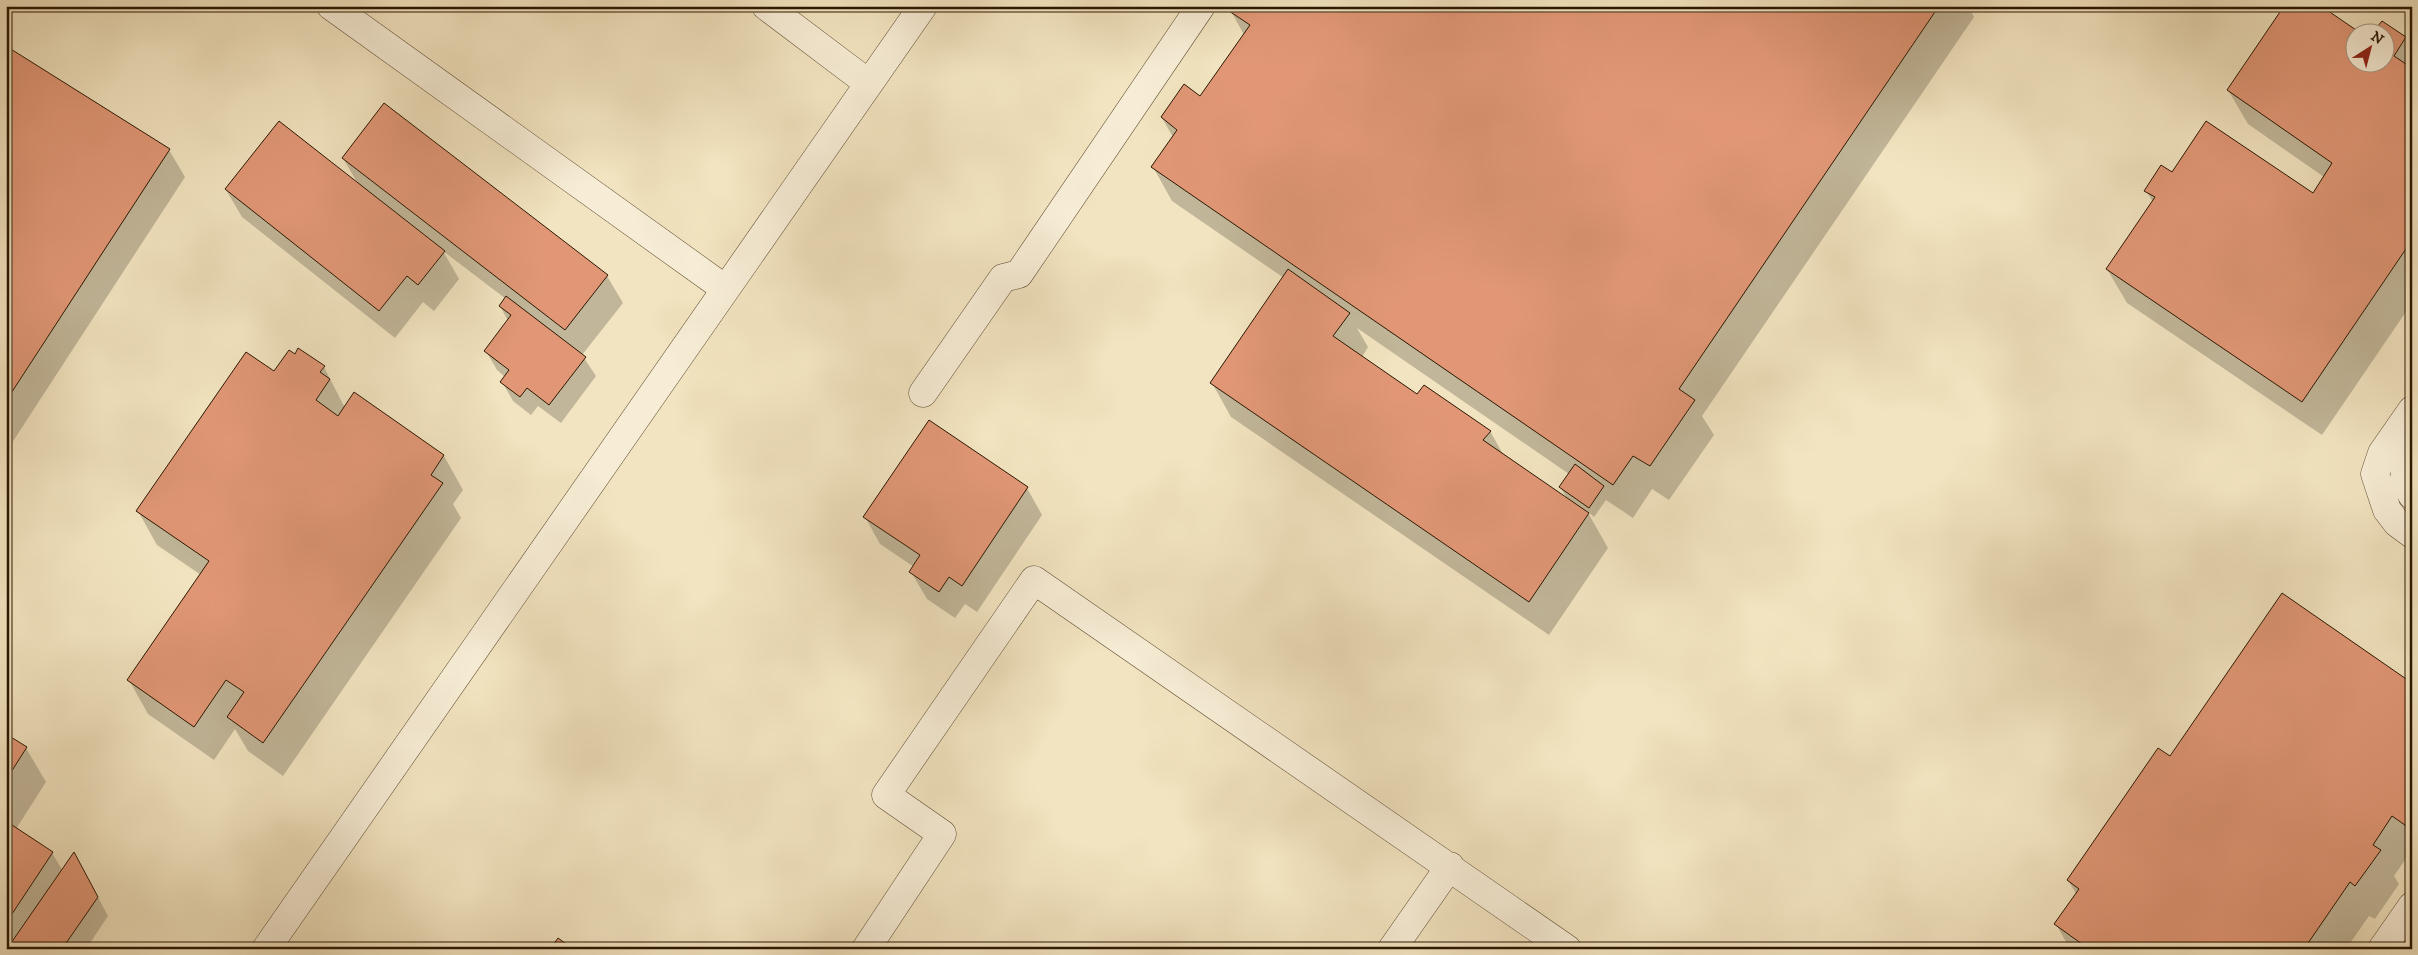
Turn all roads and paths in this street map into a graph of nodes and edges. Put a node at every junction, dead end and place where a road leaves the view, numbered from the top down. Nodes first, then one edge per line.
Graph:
1 (331, 6) edge
2 (766, 6) edge
3 (922, 6) edge
4 (1201, 6) edge
5 (868, 84) junction
6 (724, 288) junction
7 (922, 393) dead end
8 (2412, 410) edge
9 (2412, 454) edge
10 (2412, 495) edge
11 (2412, 534) edge
12 (1450, 866) junction
13 (2412, 906) edge
14 (2412, 940) edge
15 (266, 949) edge
16 (866, 949) edge
17 (1392, 949) edge
18 (1567, 949) edge
19 (2382, 949) edge
20 (2406, 949) edge

1 - 6 street
2 - 5 street
3 - 5 street
4 - 7 street
5 - 6 street
6 - 15 street
8 - 11 street
9 - 10 street
12 - 16 street
12 - 17 street
12 - 18 street
13 - 19 street
14 - 20 street

